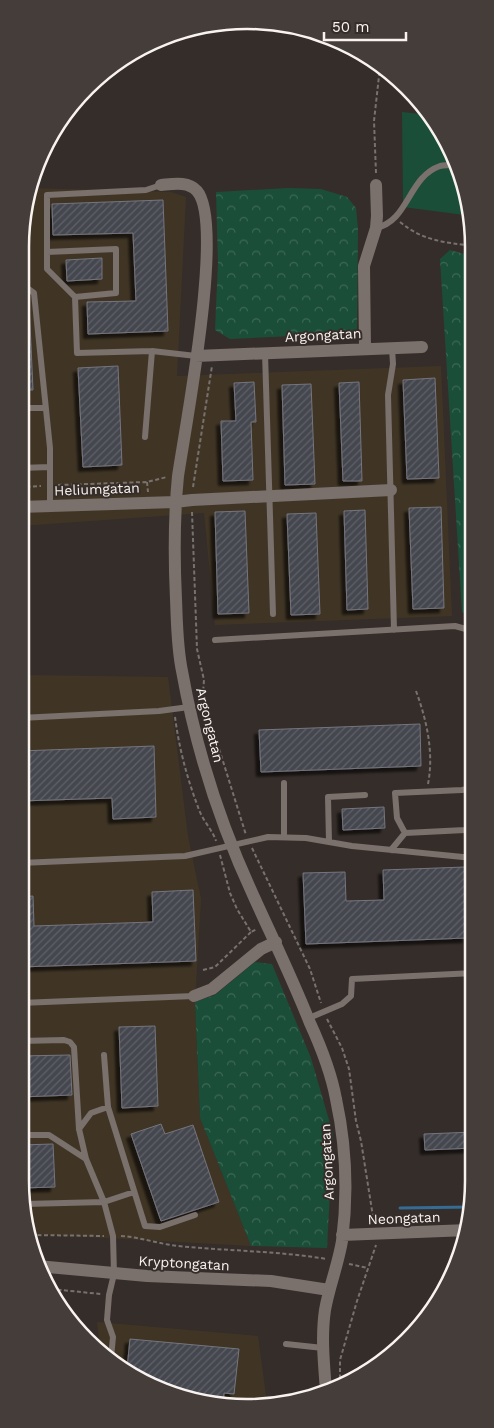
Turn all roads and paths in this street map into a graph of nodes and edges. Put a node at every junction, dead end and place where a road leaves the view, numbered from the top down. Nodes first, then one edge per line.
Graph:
1 (379, 74) edge
2 (450, 165) edge
3 (161, 185) joint
4 (376, 185) joint
5 (394, 218) junction
6 (376, 228) junction
7 (465, 245) edge
8 (47, 252) junction
9 (29, 290) edge
10 (75, 297) junction
11 (422, 347) dead end
12 (365, 348) junction
13 (392, 348) junction
14 (152, 351) junction
15 (265, 353) junction
16 (196, 356) junction
17 (214, 356) junction
18 (29, 408) edge
19 (46, 408) junction
20 (145, 437) dead end
21 (50, 466) junction
22 (29, 467) edge
23 (178, 476) junction
24 (50, 486) junction
25 (29, 487) edge
26 (391, 490) junction
27 (270, 496) junction
28 (192, 500) junction
29 (175, 502) junction
30 (50, 506) junction
31 (29, 507) edge
32 (274, 614) dead end
33 (465, 629) edge
34 (394, 630) junction
35 (215, 640) dead end
36 (416, 691) dead end
37 (190, 707) junction
38 (29, 718) edge
39 (284, 782) dead end
40 (465, 789) edge
41 (427, 792) junction
42 (365, 795) dead end
43 (244, 830) dead end
44 (465, 830) edge
45 (405, 833) junction
46 (284, 837) junction
47 (329, 842) junction
48 (231, 845) junction
49 (391, 850) junction
50 (256, 855) dead end
51 (465, 857) edge
52 (29, 863) edge
53 (251, 932) dead end
54 (276, 942) junction
55 (204, 970) dead end
56 (465, 973) edge
57 (194, 996) joint
58 (321, 1002) dead end
59 (29, 1003) edge
60 (309, 1018) junction
61 (328, 1022) dead end
62 (29, 1041) edge
63 (104, 1056) dead end
64 (108, 1107) junction
65 (79, 1129) junction
66 (29, 1135) edge
67 (86, 1160) junction
68 (134, 1192) junction
69 (104, 1202) junction
70 (30, 1204) edge
71 (195, 1215) dead end
72 (460, 1230) edge
73 (342, 1234) junction
74 (376, 1234) junction
75 (36, 1235) edge
76 (104, 1236) dead end
77 (123, 1236) dead end
78 (329, 1259) dead end
79 (350, 1264) dead end
80 (46, 1267) edge
81 (368, 1268) junction
82 (114, 1274) junction
83 (58, 1290) edge
84 (329, 1290) junction
85 (109, 1295) junction
86 (286, 1344) dead end
87 (323, 1348) junction
88 (112, 1352) edge
89 (340, 1379) edge
90 (326, 1385) edge

1 - 4 path
2 - 5 lane
3 - 8 lane
3 - 16 street, Argongatan
4 - 6 street
5 - 6 lane
5 - 7 path
6 - 12 street
8 - 10 lane
8 - 10 lane
9 - 19 lane
10 - 14 lane
11 - 13 street, Argongatan
12 - 13 street, Argongatan
12 - 15 street, Argongatan
13 - 26 lane
14 - 16 lane
14 - 20 lane
15 - 17 street, Argongatan
15 - 27 lane
16 - 17 street, Argongatan
16 - 23 street, Argongatan
17 - 28 path
18 - 19 lane
19 - 21 lane
21 - 22 lane
21 - 24 lane
23 - 24 path
23 - 29 street, Argongatan
24 - 25 path
24 - 30 lane
26 - 27 street
26 - 34 lane
27 - 28 street
27 - 32 lane
28 - 29 street
28 - 43 path
29 - 30 street, Heliumgatan
29 - 37 street, Argongatan
30 - 31 street, Heliumgatan
33 - 34 lane
34 - 35 lane
36 - 41 path
37 - 38 lane
37 - 48 street, Argongatan
39 - 46 lane
40 - 41 lane
41 - 45 lane
42 - 47 lane
44 - 45 lane
45 - 49 lane
46 - 47 lane
46 - 48 lane
47 - 49 lane
48 - 52 lane
48 - 54 street, Argongatan
49 - 51 lane
50 - 58 path
53 - 55 path
54 - 57 street
54 - 60 street, Argongatan
56 - 60 lane
57 - 59 lane
60 - 73 street, Argongatan
61 - 74 path
62 - 65 lane
63 - 64 lane
64 - 65 lane
64 - 68 lane
65 - 67 lane
66 - 67 lane
67 - 69 lane
68 - 69 lane
68 - 71 lane
69 - 70 lane
69 - 82 lane
72 - 74 street, Neongatan
73 - 74 street, Neongatan
73 - 84 street, Argongatan
74 - 81 path
75 - 76 path
77 - 78 path
79 - 81 path
80 - 82 street, Kryptongatan
81 - 89 path
82 - 84 street, Kryptongatan
82 - 85 lane
83 - 85 path
84 - 87 street, Argongatan
85 - 88 lane
86 - 87 lane
87 - 90 street, Argongatan

